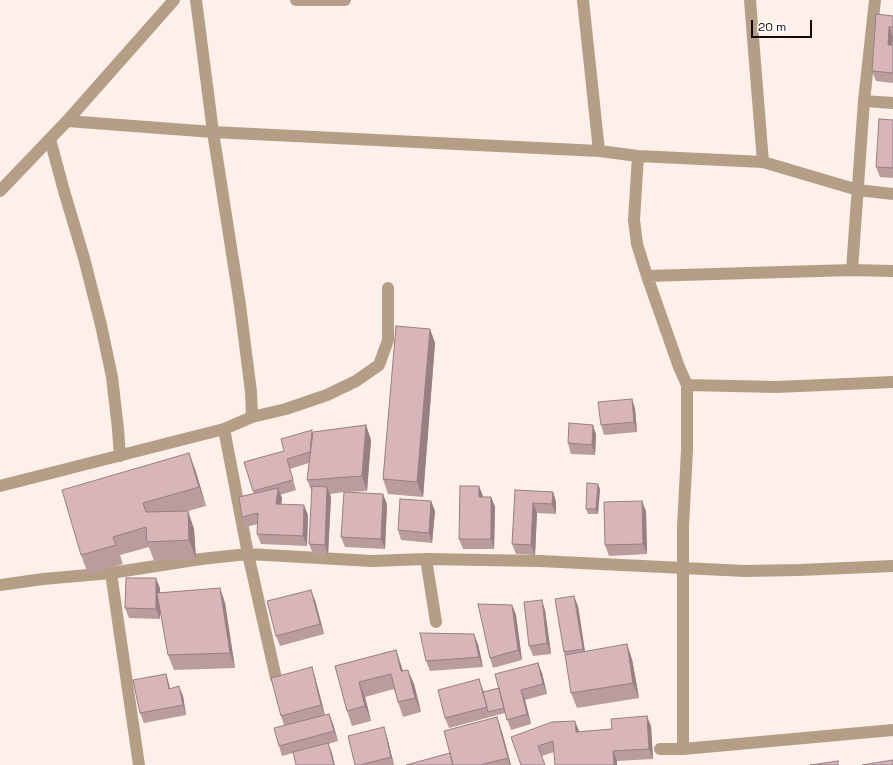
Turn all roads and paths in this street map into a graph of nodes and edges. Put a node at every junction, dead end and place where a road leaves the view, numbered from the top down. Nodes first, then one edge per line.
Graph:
1 (174, 0) edge
2 (196, 0) edge
3 (296, 0) edge
4 (345, 0) edge
5 (582, 0) edge
6 (750, 0) edge
7 (875, 0) edge
8 (864, 101) junction
9 (893, 103) edge
10 (67, 121) junction
11 (213, 132) junction
12 (50, 138) junction
13 (599, 151) junction
14 (638, 156) junction
15 (763, 162) junction
16 (858, 190) junction
17 (0, 191) edge
18 (893, 194) edge
19 (852, 270) junction
20 (893, 271) edge
21 (647, 276) junction
22 (388, 288) dead end
23 (893, 382) edge
24 (687, 385) junction
25 (252, 416) junction
26 (224, 428) junction
27 (120, 456) junction
28 (0, 486) edge
29 (248, 554) junction
30 (426, 559) junction
31 (893, 566) edge
32 (683, 569) junction
33 (111, 573) junction
34 (0, 585) edge
35 (436, 622) dead end
36 (276, 678) edge
37 (893, 730) edge
38 (683, 749) junction
39 (660, 750) dead end
40 (139, 765) edge

1 - 10 street
2 - 11 street
3 - 4 street
5 - 13 street
6 - 15 street
7 - 8 street
8 - 9 street
8 - 16 street
10 - 11 street
10 - 12 street
11 - 13 street
11 - 25 street
12 - 17 street
12 - 27 street
13 - 14 street
14 - 15 street
14 - 21 street
15 - 16 street
16 - 18 street
16 - 19 street
19 - 20 street
19 - 21 street
21 - 24 street
22 - 25 street
23 - 24 street
24 - 32 street
25 - 26 street
26 - 27 street
26 - 29 street
27 - 28 street
29 - 30 street
29 - 33 street
29 - 36 street
30 - 32 street
30 - 35 street
31 - 32 street
32 - 38 street
33 - 34 street
33 - 40 street
37 - 38 street
38 - 39 street

